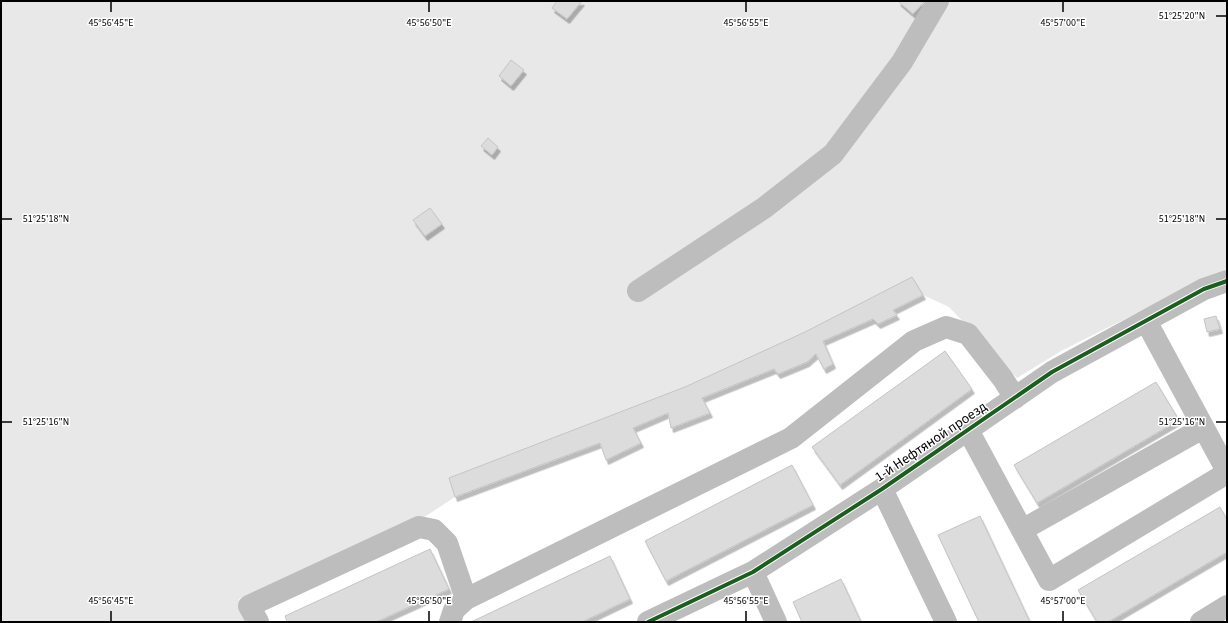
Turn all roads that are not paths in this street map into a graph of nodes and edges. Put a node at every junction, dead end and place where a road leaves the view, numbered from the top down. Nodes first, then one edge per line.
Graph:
1 (938, 1) edge
2 (1227, 280) edge
3 (638, 291) dead end
4 (1146, 321) junction
5 (1015, 398) junction
6 (1203, 428) junction
7 (968, 430) junction
8 (1227, 472) edge
9 (882, 489) junction
10 (1022, 530) junction
11 (753, 572) junction
12 (466, 599) junction
13 (1227, 606) edge
14 (258, 622) edge
15 (450, 622) edge
16 (648, 622) edge
17 (776, 622) edge
18 (946, 622) edge
19 (1201, 622) edge

1 - 3 street
2 - 4 street, 1-й Нефтяной проезд
4 - 5 street, 1-й Нефтяной проезд
4 - 6 street
5 - 7 street, 1-й Нефтяной проезд
5 - 12 street
6 - 8 street
6 - 10 street
7 - 9 street, 1-й Нефтяной проезд
7 - 10 street
8 - 10 street
9 - 11 street, 1-й Нефтяной проезд
9 - 18 street
11 - 16 street, 1-й Нефтяной проезд
11 - 17 street
12 - 14 street
12 - 15 street
13 - 19 street

